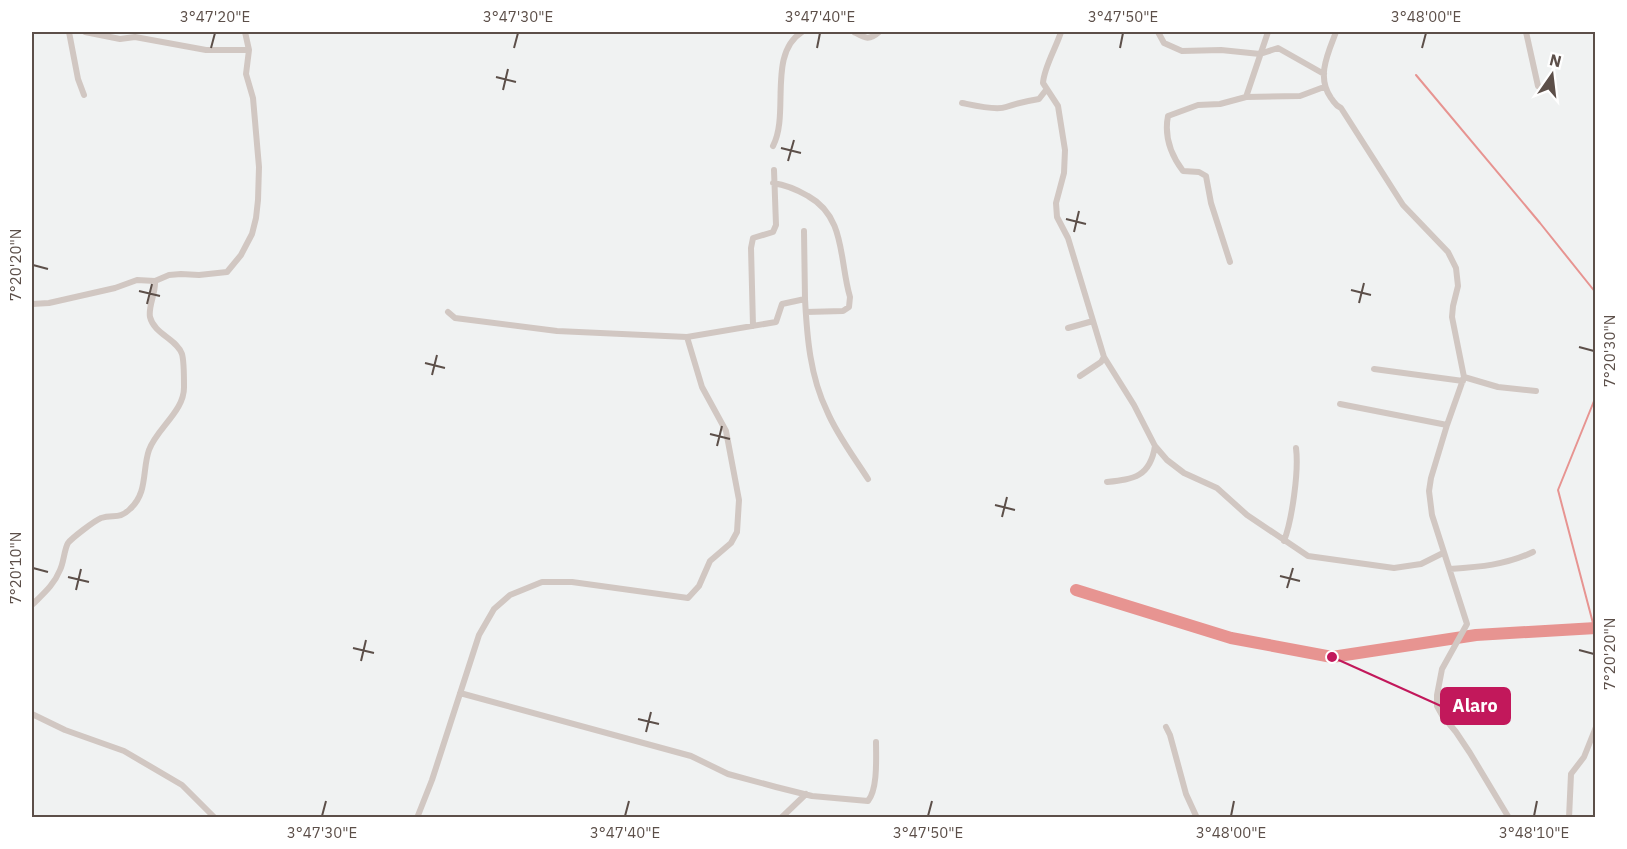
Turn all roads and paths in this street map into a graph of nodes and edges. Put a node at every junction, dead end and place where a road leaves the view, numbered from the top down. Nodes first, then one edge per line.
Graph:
1 (69, 32) edge
2 (85, 32) edge
3 (245, 32) edge
4 (802, 32) edge
5 (854, 32) edge
6 (879, 32) edge
7 (1061, 32) edge
8 (1158, 32) edge
9 (1268, 32) edge
10 (1336, 32) edge
11 (1526, 32) edge
12 (249, 50) junction
13 (1260, 54) junction
14 (1324, 74) junction
15 (1538, 86) dead end
16 (1324, 87) junction
17 (1046, 90) junction
18 (84, 95) dead end
19 (1246, 97) junction
20 (962, 103) dead end
21 (773, 147) dead end
22 (774, 170) dead end
23 (773, 183) junction
24 (804, 231) dead end
25 (1230, 262) dead end
26 (155, 281) junction
27 (805, 299) junction
28 (32, 304) edge
29 (448, 312) dead end
30 (806, 312) junction
31 (1093, 321) junction
32 (753, 326) junction
33 (1068, 328) dead end
34 (687, 337) junction
35 (1104, 357) junction
36 (1374, 369) dead end
37 (1080, 376) dead end
38 (1464, 379) junction
39 (1536, 391) dead end
40 (1340, 404) dead end
41 (1447, 425) junction
42 (1155, 446) junction
43 (1296, 448) dead end
44 (868, 479) dead end
45 (1107, 482) dead end
46 (1284, 541) junction
47 (1533, 552) dead end
48 (1443, 553) junction
49 (1450, 569) junction
50 (32, 605) edge
51 (460, 693) junction
52 (32, 714) edge
53 (1166, 727) dead end
54 (1596, 727) edge
55 (876, 742) dead end
56 (806, 794) junction
57 (215, 818) edge
58 (417, 818) edge
59 (781, 818) edge
60 (1197, 818) edge
61 (1509, 818) edge
62 (1569, 818) edge

1 - 18 street
2 - 12 street
3 - 12 street
4 - 21 street
5 - 6 street
7 - 17 street
8 - 13 street
9 - 13 street
10 - 14 street
11 - 15 street
12 - 26 street
13 - 14 street
13 - 19 street
14 - 16 street
16 - 19 street
16 - 38 street
17 - 20 street
17 - 31 street
19 - 25 street
22 - 23 street
23 - 30 street
23 - 32 street
24 - 27 street
26 - 28 street
26 - 50 street
27 - 30 street
27 - 32 street
29 - 34 street
30 - 44 street
31 - 33 street
31 - 35 street
32 - 34 street
34 - 51 street
35 - 37 street
35 - 42 street
36 - 38 street
38 - 39 street
38 - 41 street
40 - 41 street
41 - 48 street
42 - 45 street
42 - 46 street
43 - 46 street
46 - 48 street
47 - 49 street
48 - 49 street
49 - 61 street
51 - 56 street
51 - 58 street
52 - 57 street
53 - 60 street
54 - 62 street
55 - 56 street
56 - 59 street

